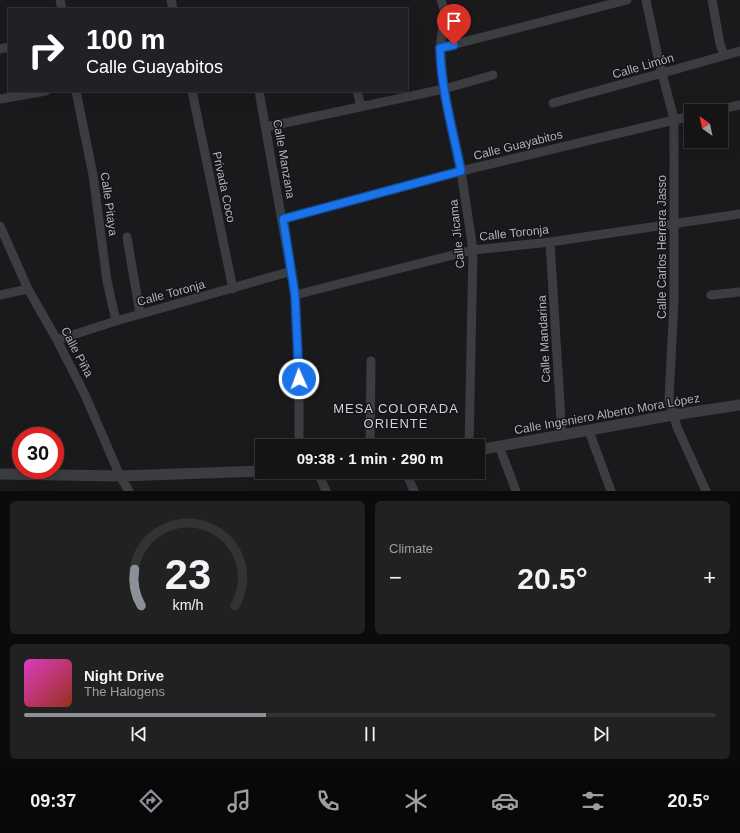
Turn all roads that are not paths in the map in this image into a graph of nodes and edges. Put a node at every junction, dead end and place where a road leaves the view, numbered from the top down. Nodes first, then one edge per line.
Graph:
1 (440, 0) edge
2 (627, 0) edge
3 (646, 0) edge
4 (712, 0) edge
5 (440, 48) junction
6 (740, 51) edge
7 (724, 55) junction
8 (662, 74) junction
9 (493, 75) dead end
10 (444, 89) junction
11 (40, 92) edge
12 (76, 92) edge
13 (192, 92) edge
14 (259, 92) edge
15 (357, 92) edge
16 (0, 99) edge
17 (553, 103) dead end
18 (740, 105) edge
19 (361, 106) junction
20 (728, 108) edge
21 (684, 117) edge
22 (674, 119) junction
23 (266, 127) junction
24 (461, 171) junction
25 (740, 214) edge
26 (283, 219) junction
27 (674, 223) junction
28 (0, 226) edge
29 (127, 237) dead end
30 (550, 242) junction
31 (473, 250) junction
32 (292, 271) junction
33 (28, 289) junction
34 (233, 289) junction
35 (740, 292) edge
36 (0, 295) edge
37 (295, 295) junction
38 (711, 295) dead end
39 (140, 314) junction
40 (116, 321) junction
41 (57, 340) junction
42 (371, 362) dead end
43 (740, 405) edge
44 (673, 415) junction
45 (589, 431) junction
46 (562, 436) junction
47 (299, 439) edge
48 (370, 439) edge
49 (469, 439) edge
50 (499, 446) junction
51 (485, 449) edge
52 (255, 471) edge
53 (0, 474) edge
54 (120, 476) junction
55 (321, 479) edge
56 (409, 479) edge
57 (129, 491) edge
58 (326, 491) edge
59 (414, 491) edge
60 (516, 491) edge
61 (611, 491) edge
62 (706, 491) edge

1 - 5 street, Calle Jícama
2 - 5 street
3 - 8 street, Calle Carlos Herrera Jasso
4 - 7 street
5 - 10 street, Calle Jícama
6 - 7 street, Calle Limón
7 - 8 street, Calle Limón
8 - 17 street, Calle Limón
8 - 22 street, Calle Carlos Herrera Jasso
9 - 10 street
10 - 19 street
10 - 24 street, Calle Jícama
11 - 16 street
12 - 40 street, Calle Pitaya
13 - 34 street, Privada Coco
14 - 23 street, Calle Manzana
15 - 19 street
18 - 20 street
19 - 23 street
21 - 22 street, Calle Guayabitos
22 - 24 street, Calle Guayabitos
22 - 27 street, Calle Carlos Herrera Jasso
23 - 26 street, Calle Manzana
24 - 26 street, Calle Guayabitos
24 - 31 street, Calle Jícama
25 - 27 street, Calle Toronja
26 - 32 street, Calle Manzana
27 - 30 street, Calle Toronja
27 - 44 street, Calle Carlos Herrera Jasso
28 - 33 street, Calle Piña
29 - 39 street
30 - 31 street, Calle Toronja
30 - 46 street, Calle Mandarina
31 - 37 street, Calle Toronja
31 - 49 street, Calle Jícama
32 - 34 street, Calle Toronja
32 - 37 street, Calle Manzana
33 - 36 street
33 - 41 street, Calle Piña
34 - 39 street, Calle Toronja
35 - 38 street
37 - 47 street, Calle Manzana
39 - 40 street, Calle Toronja
40 - 41 street, Calle Toronja
41 - 54 street, Calle Piña
42 - 48 street
43 - 44 street, Calle Ingeniero Alberto Mora López
44 - 45 street, Calle Ingeniero Alberto Mora López
44 - 62 street, Calle Carlos Herrera Jasso
45 - 46 street, Calle Ingeniero Alberto Mora López
45 - 61 street
46 - 50 street, Calle Ingeniero Alberto Mora López
50 - 51 street, Calle Ingeniero Alberto Mora López
50 - 60 street
52 - 54 street
53 - 54 street
54 - 57 street, Calle Piña
55 - 58 street
56 - 59 street

